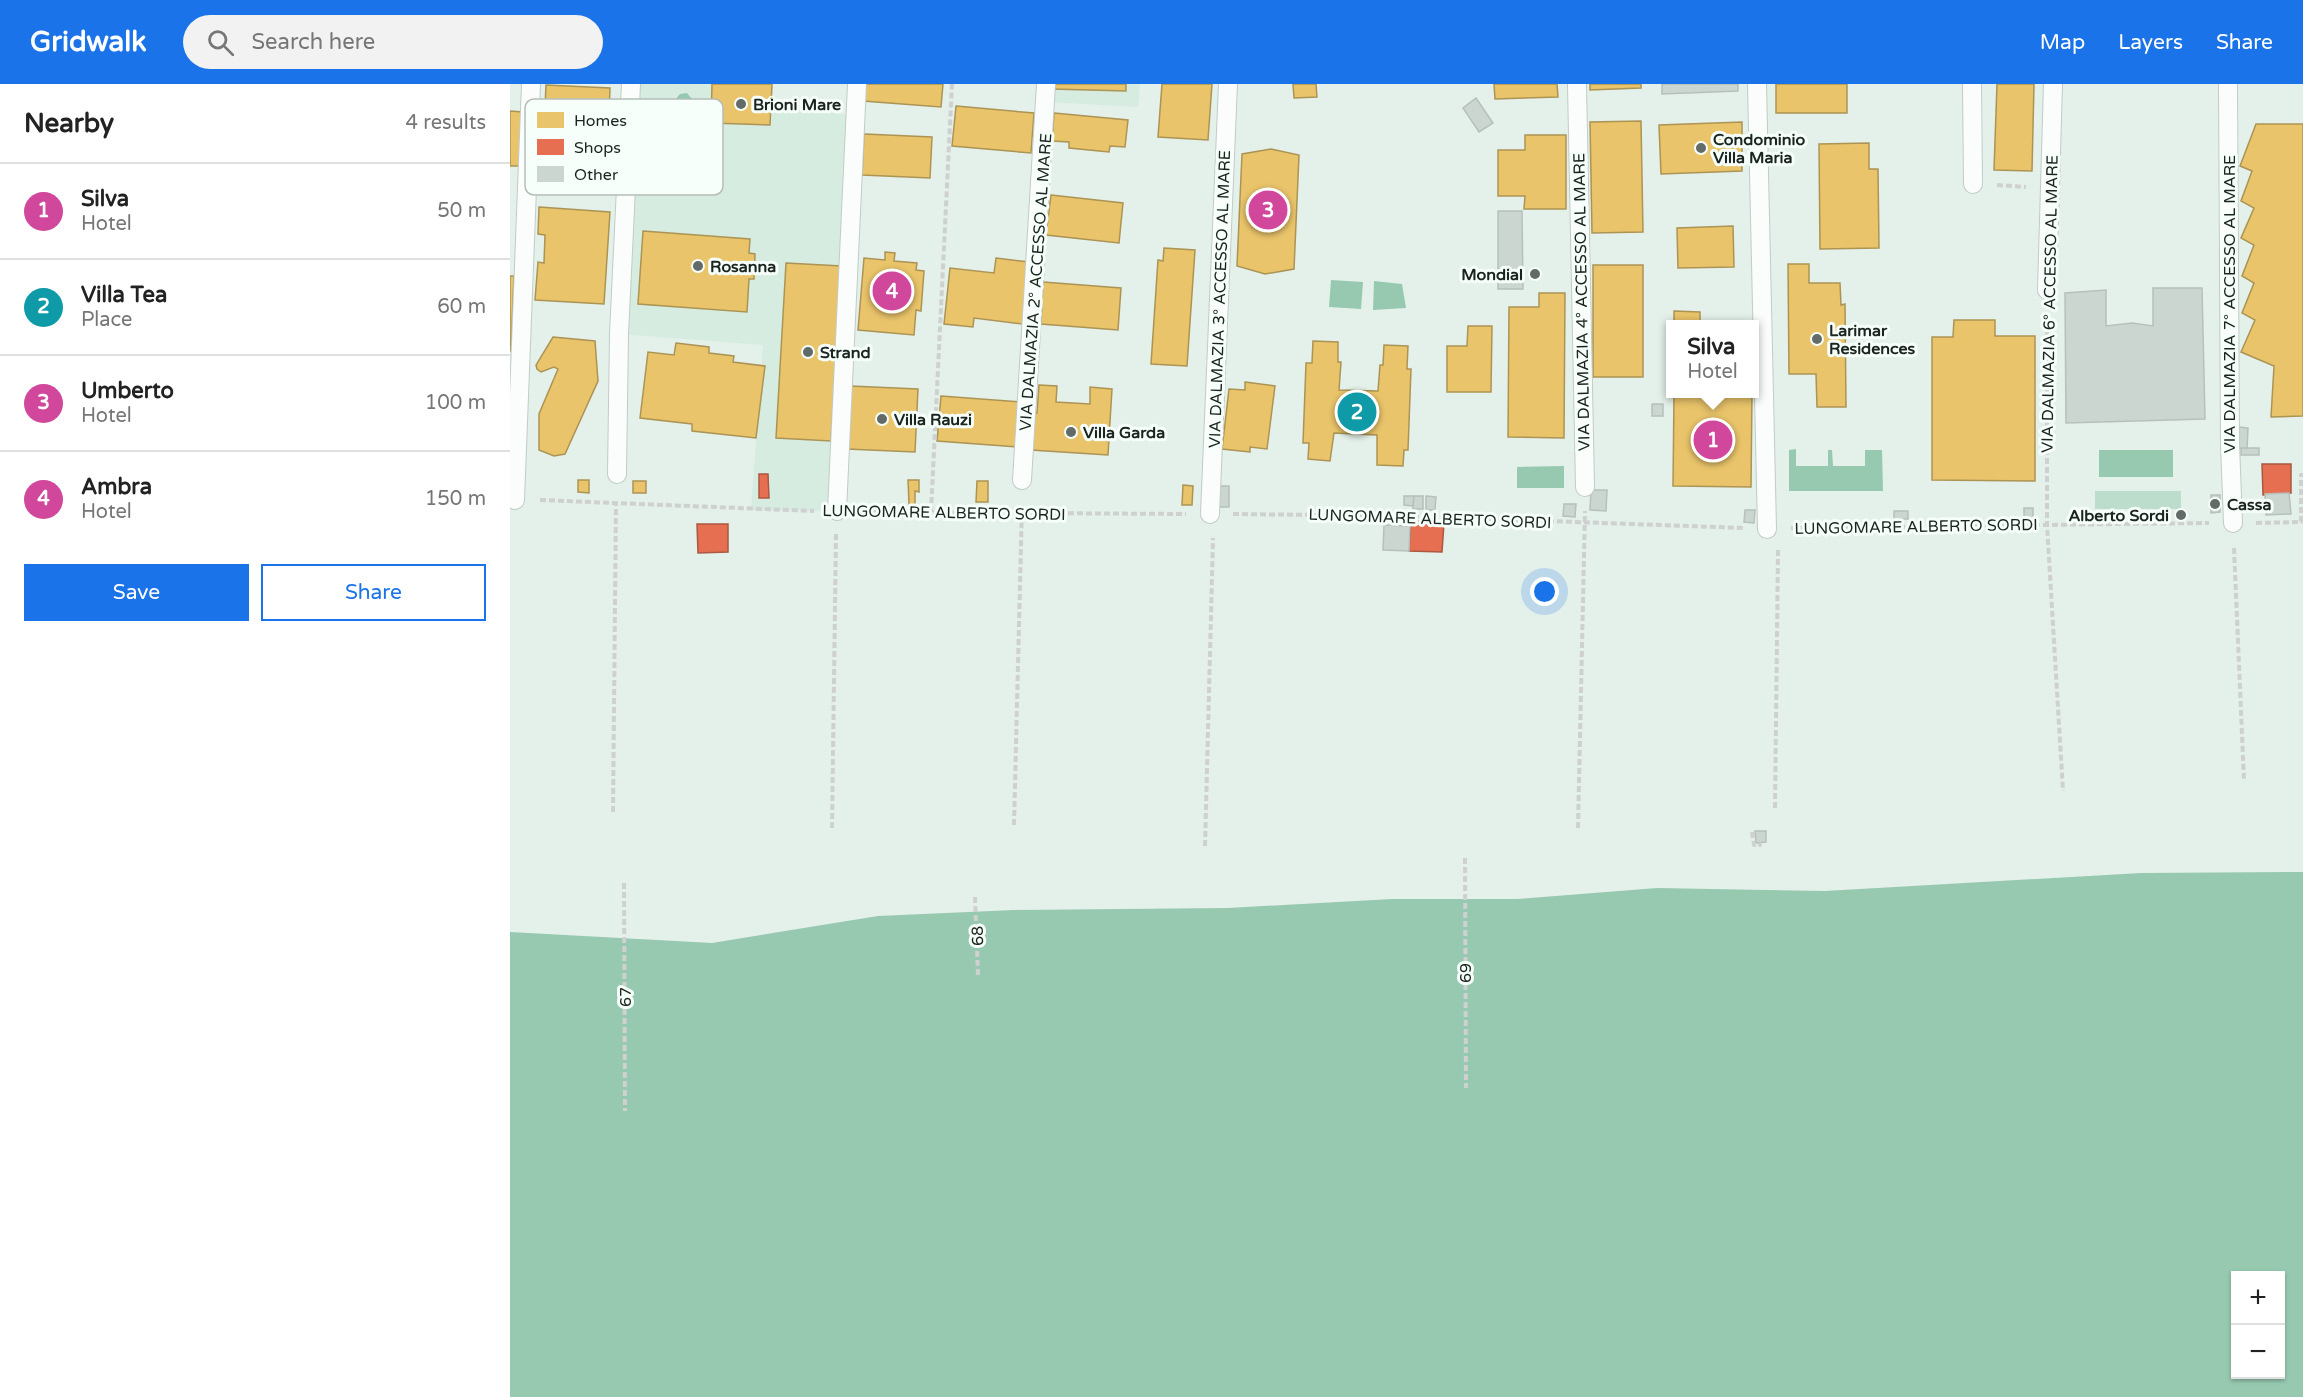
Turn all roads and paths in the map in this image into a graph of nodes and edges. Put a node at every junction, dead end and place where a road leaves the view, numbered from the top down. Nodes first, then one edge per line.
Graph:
1 (531, 84) edge
2 (631, 84) edge
3 (857, 84) edge
4 (952, 84) edge
5 (1046, 84) edge
6 (1228, 84) edge
7 (1577, 84) edge
8 (1757, 84) edge
9 (1972, 84) edge
10 (2053, 84) edge
11 (2228, 84) edge
12 (530, 99) edge
13 (630, 99) edge
14 (1973, 184) joint
15 (2050, 189) junction
16 (527, 195) edge
17 (626, 195) edge
18 (2047, 290) joint
19 (617, 474) dead end
20 (2303, 475) edge
21 (1022, 480) dead end
22 (1584, 487) dead end
23 (515, 500) joint
24 (616, 503) junction
25 (837, 511) junction
26 (931, 512) junction
27 (1022, 513) junction
28 (1212, 514) junction
29 (1585, 522) junction
30 (2233, 523) junction
31 (2047, 525) junction
32 (1772, 529) junction
33 (2244, 781) dead end
34 (2063, 791) dead end
35 (1775, 808) dead end
36 (614, 812) dead end
37 (1014, 825) dead end
38 (832, 828) dead end
39 (1578, 828) dead end
40 (1752, 832) dead end
41 (1760, 844) dead end
42 (1205, 846) dead end
43 (1465, 858) dead end
44 (624, 883) dead end
45 (975, 897) dead end
46 (978, 975) dead end
47 (1466, 1088) dead end
48 (626, 1111) dead end

1 - 12 lane
2 - 13 lane
3 - 25 lane
4 - 26 path
5 - 21 lane, VIA DALMAZIA 2° ACCESSO AL MARE
6 - 28 lane, VIA DALMAZIA 3° ACCESSO AL MARE
7 - 22 lane, VIA DALMAZIA 4° ACCESSO AL MARE
8 - 32 lane
9 - 14 lane
10 - 15 lane, VIA DALMAZIA 6° ACCESSO AL MARE
11 - 30 lane, VIA DALMAZIA 7° ACCESSO AL MARE
14 - 15 path
15 - 18 lane, VIA DALMAZIA 6° ACCESSO AL MARE
16 - 23 lane
17 - 19 lane
18 - 31 path, VIA DALMAZIA 6° ACCESSO AL MARE
20 - 30 path, LUNGOMARE ALBERTO SORDI
23 - 24 path, LUNGOMARE ALBERTO SORDI
24 - 25 path, LUNGOMARE ALBERTO SORDI
24 - 36 path
25 - 26 path, LUNGOMARE ALBERTO SORDI
25 - 38 path
26 - 27 path, LUNGOMARE ALBERTO SORDI
27 - 28 path, LUNGOMARE ALBERTO SORDI
27 - 37 path
28 - 29 path, LUNGOMARE ALBERTO SORDI
28 - 42 path
29 - 32 path, LUNGOMARE ALBERTO SORDI
29 - 39 path
30 - 31 path, LUNGOMARE ALBERTO SORDI
30 - 33 path
31 - 32 path, LUNGOMARE ALBERTO SORDI
31 - 34 path, VIA DALMAZIA 6° ACCESSO AL MARE
32 - 35 path
40 - 41 path
43 - 47 path, 69
44 - 48 path, 67
45 - 46 path, 68

